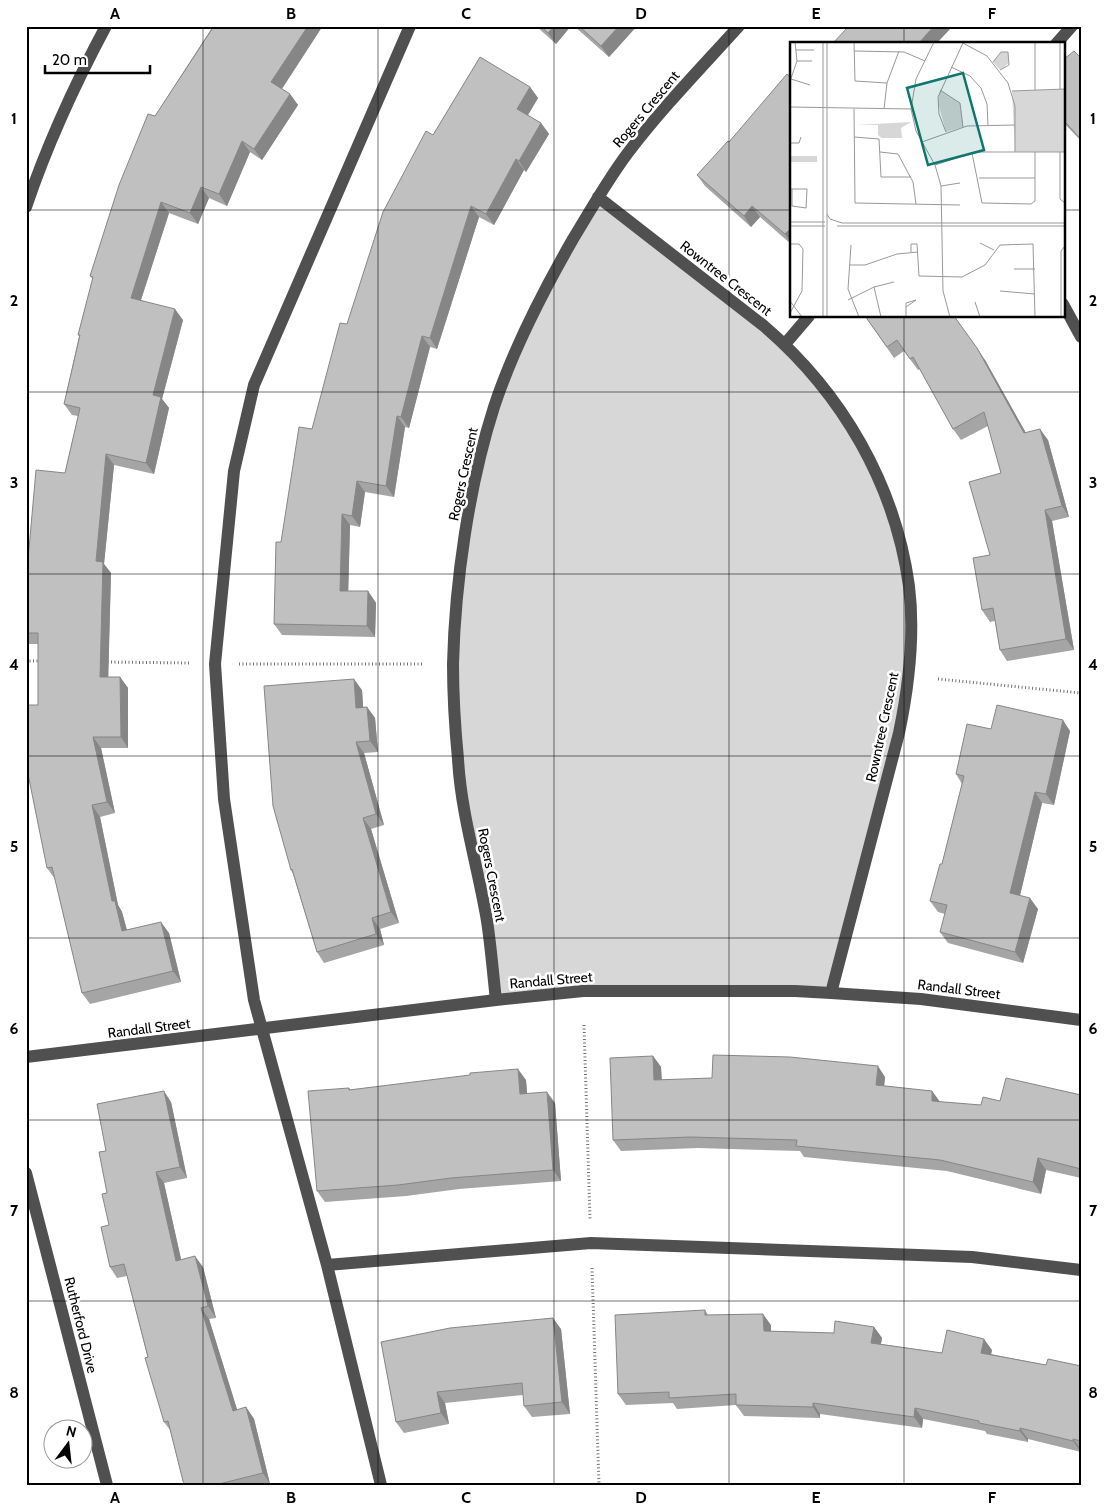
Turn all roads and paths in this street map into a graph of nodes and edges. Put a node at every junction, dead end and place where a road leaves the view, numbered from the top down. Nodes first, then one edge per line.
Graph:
1 (106, 26) edge
2 (410, 26) edge
3 (739, 26) edge
4 (1072, 26) edge
5 (1058, 42) edge
6 (598, 197) junction
7 (26, 207) edge
8 (1064, 306) edge
9 (807, 318) edge
10 (1081, 336) edge
11 (785, 344) junction
12 (938, 679) dead end
13 (1081, 693) edge
14 (831, 992) junction
15 (496, 1000) junction
16 (1081, 1020) edge
17 (584, 1025) dead end
18 (261, 1029) junction
19 (26, 1057) edge
20 (26, 1173) edge
21 (591, 1243) junction
22 (327, 1266) junction
23 (1081, 1270) edge
24 (107, 1485) edge
25 (381, 1485) edge
26 (599, 1485) edge

1 - 7 street
2 - 18 street
3 - 6 street, Rogers Crescent
4 - 5 street
6 - 11 street, Rowntree Crescent
6 - 15 street, Rogers Crescent
8 - 10 street
9 - 11 street
11 - 14 street, Rowntree Crescent
12 - 13 path
14 - 15 street, Randall Street
14 - 16 street, Randall Street
15 - 18 street, Randall Street
17 - 21 path
18 - 19 street, Randall Street
18 - 22 street
20 - 24 street, Rutherford Drive
21 - 22 street
21 - 23 street
21 - 26 path
22 - 25 street

